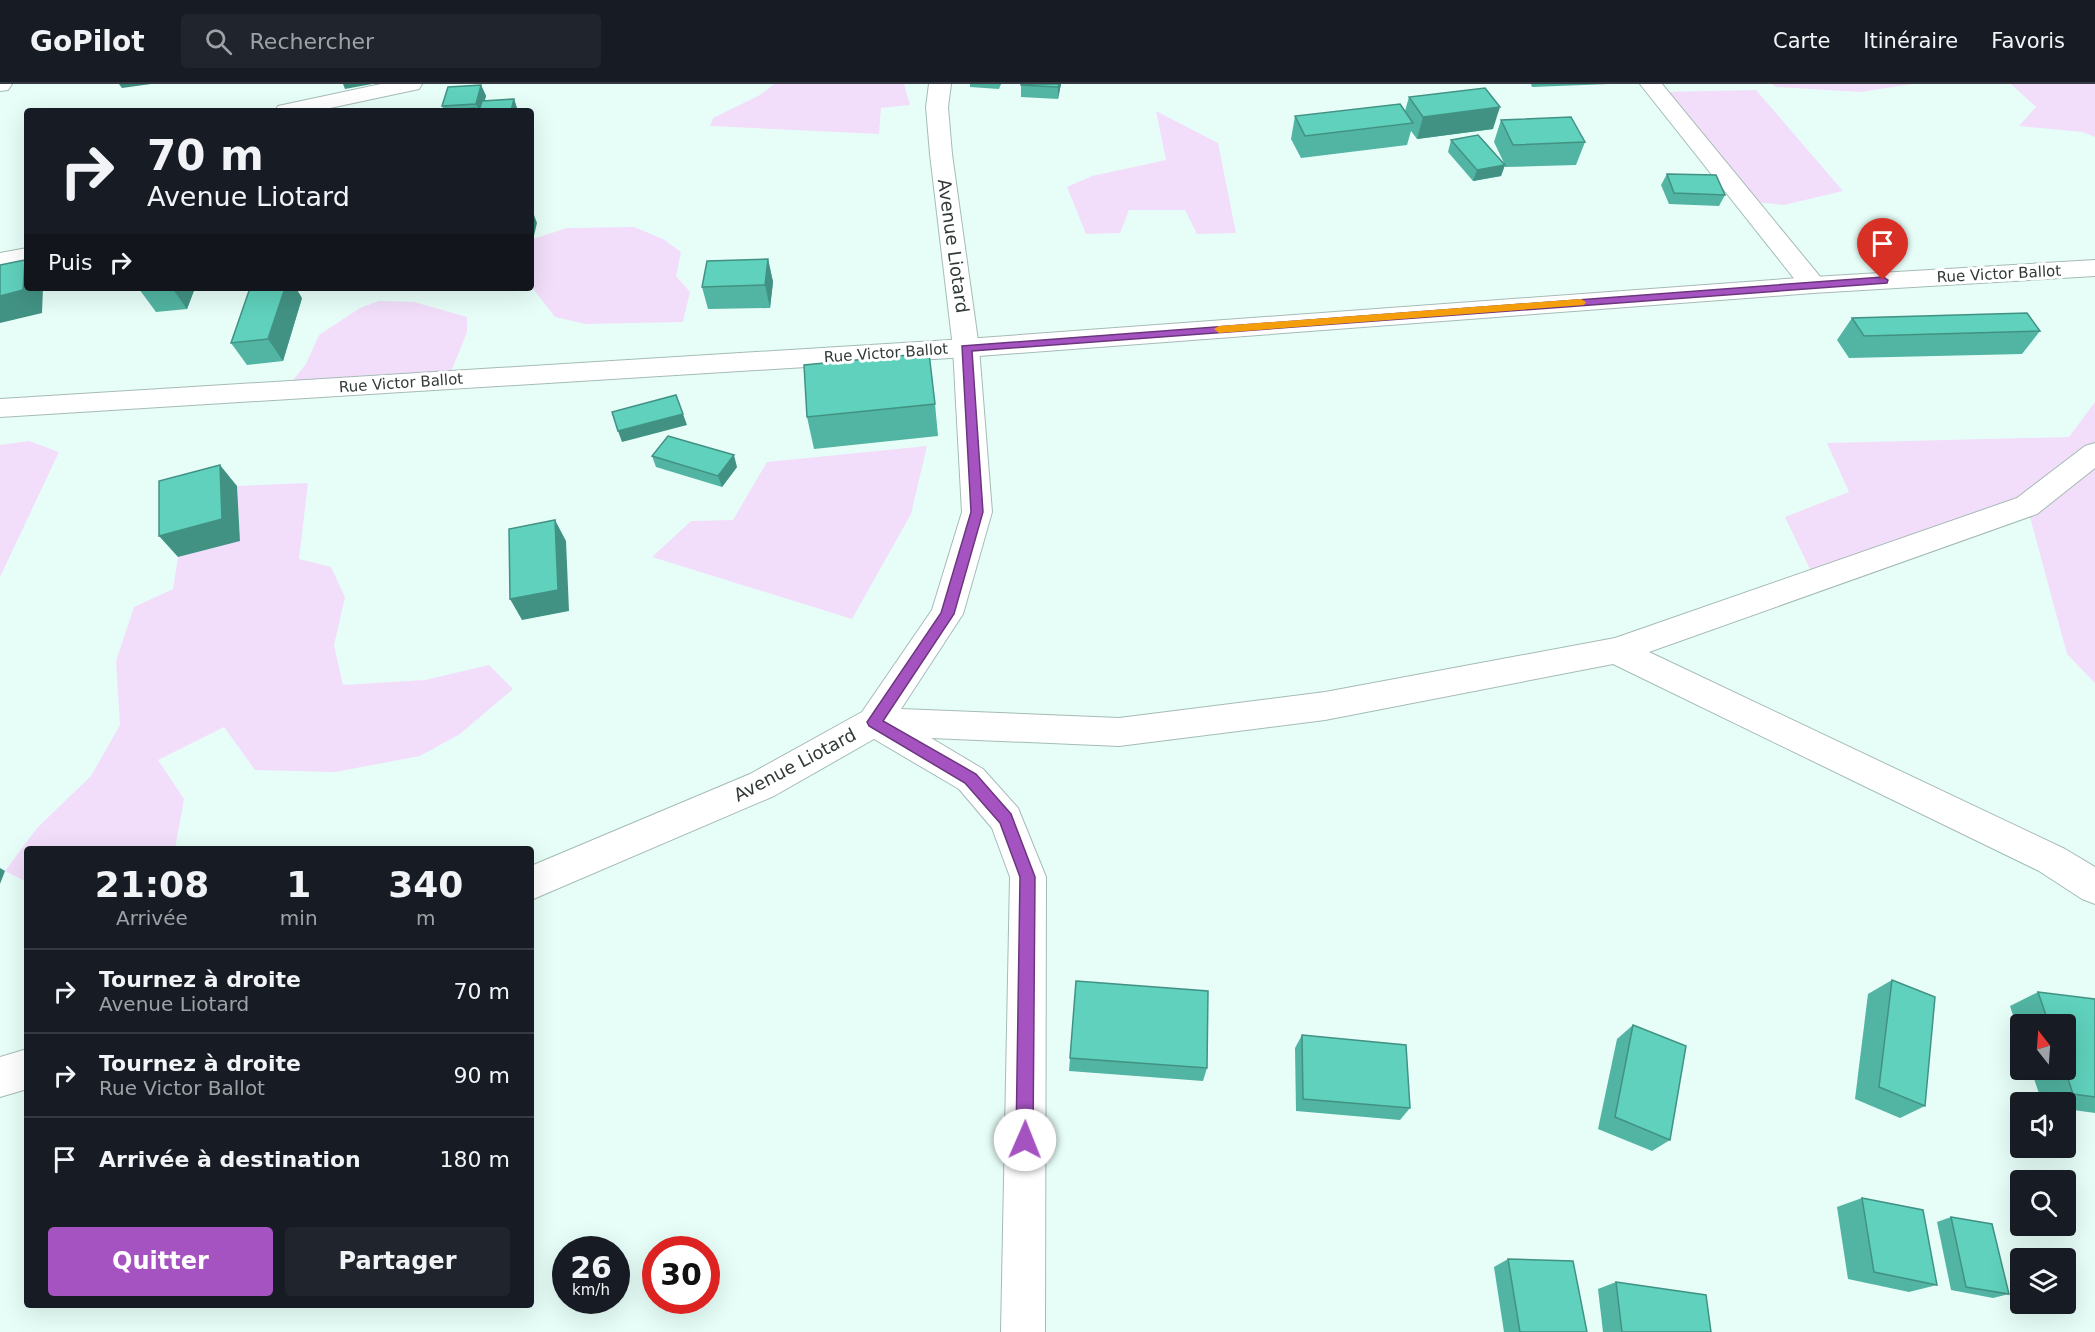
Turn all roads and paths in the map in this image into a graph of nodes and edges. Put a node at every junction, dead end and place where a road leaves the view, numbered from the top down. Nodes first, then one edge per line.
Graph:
1 (411, 84) edge
2 (940, 84) edge
3 (1652, 84) edge
4 (300, 108) edge
5 (24, 257) edge
6 (0, 261) edge
7 (2095, 268) edge
8 (1813, 285) junction
9 (966, 348) junction
10 (0, 408) edge
11 (2095, 453) edge
12 (1616, 651) junction
13 (874, 722) junction
14 (534, 882) edge
15 (2095, 886) edge
16 (24, 1070) edge
17 (0, 1077) edge
18 (1023, 1332) edge

1 - 4 street
2 - 9 street, Avenue Liotard
3 - 8 street
5 - 6 street
7 - 8 street, Rue Victor Ballot
8 - 9 street, Rue Victor Ballot
9 - 10 street, Rue Victor Ballot
9 - 13 street, Avenue Liotard
11 - 12 street
12 - 13 street
12 - 15 street
13 - 14 street, Avenue Liotard
13 - 18 street
16 - 17 street

